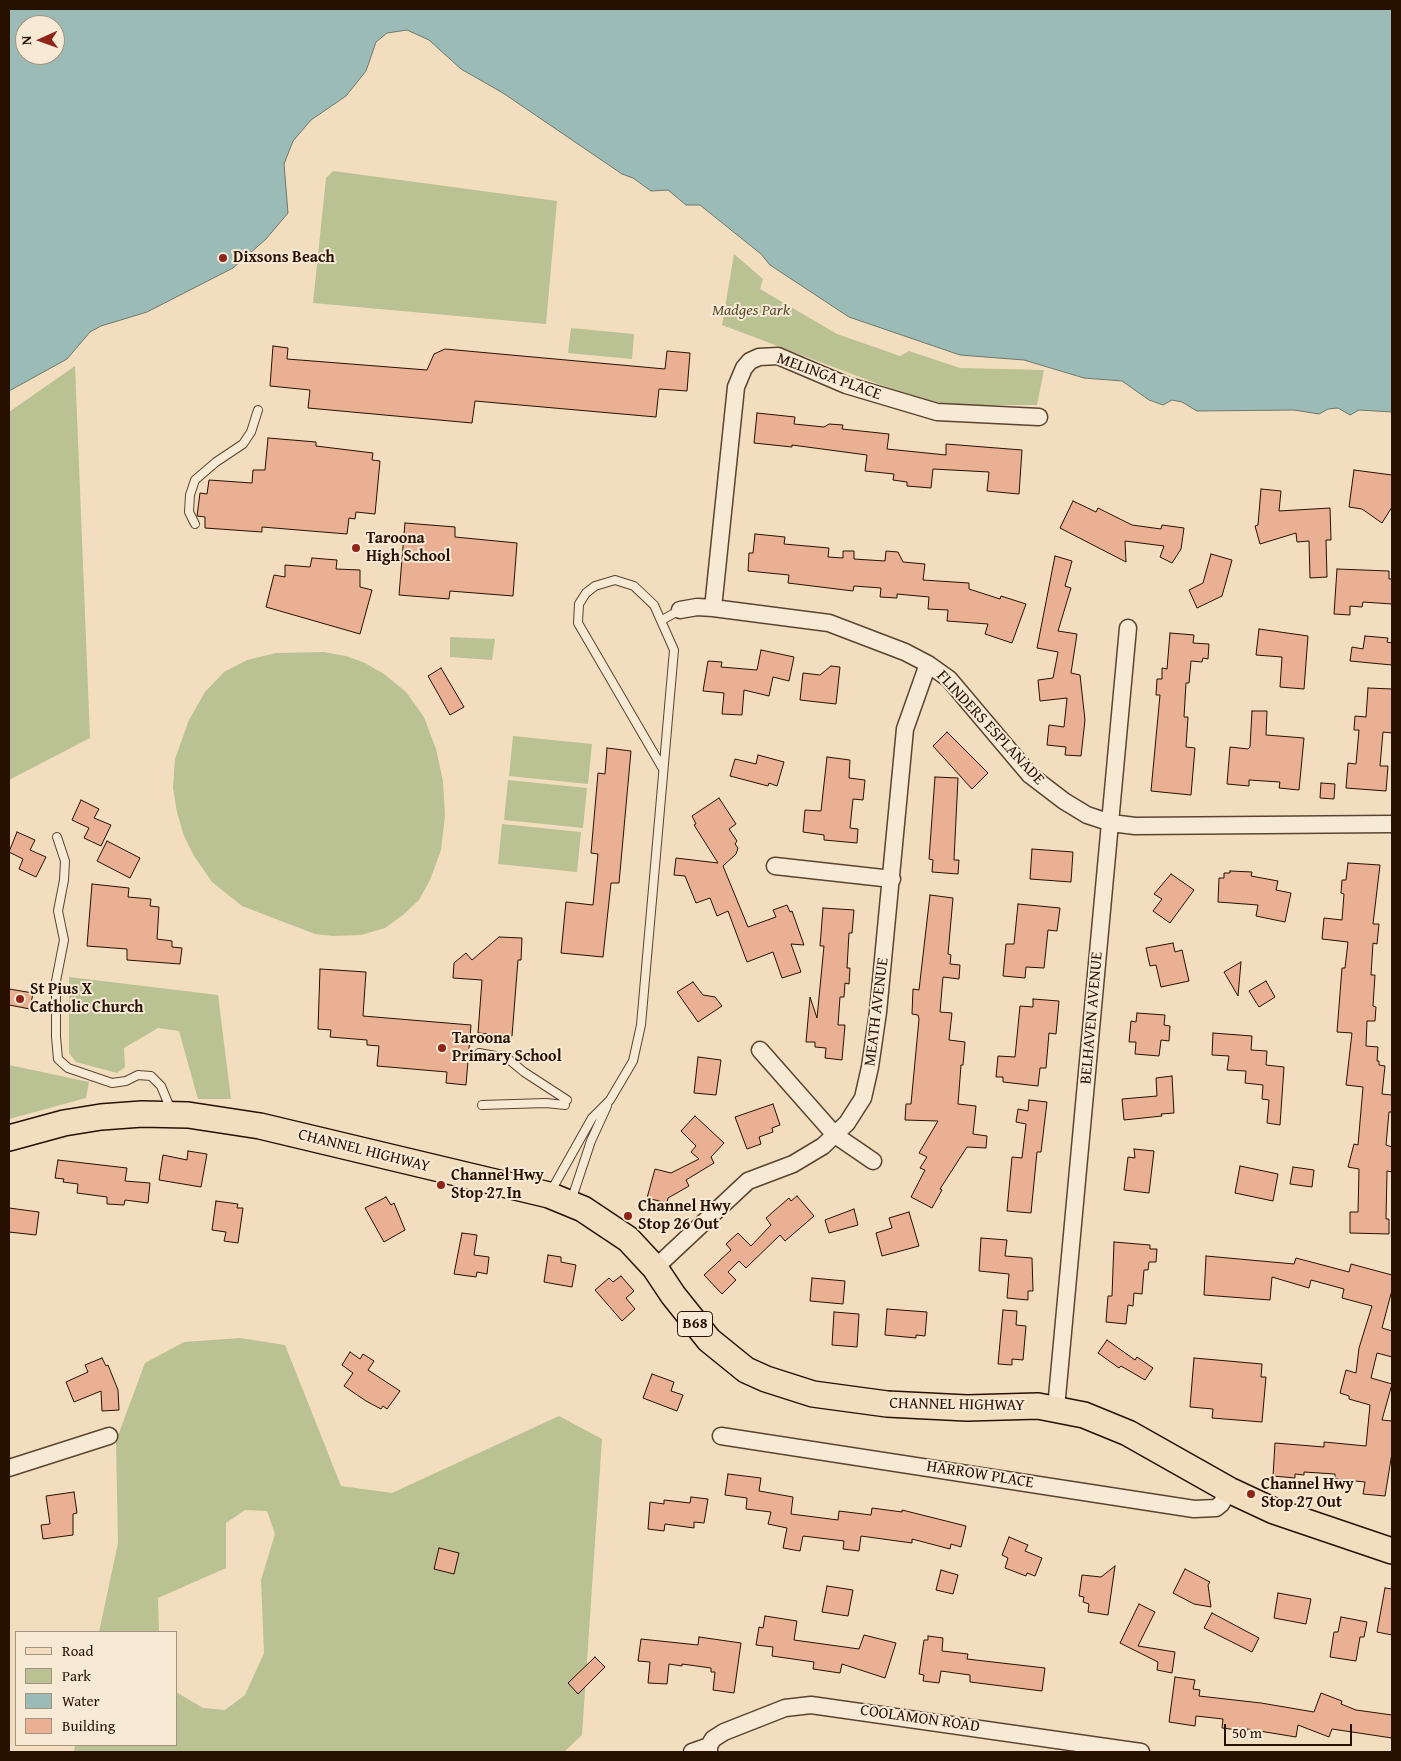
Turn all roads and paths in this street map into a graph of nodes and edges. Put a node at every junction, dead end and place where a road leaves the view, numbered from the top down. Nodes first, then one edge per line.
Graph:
1 (258, 410) dead end
2 (1039, 417) dead end
3 (194, 524) dead end
4 (713, 608) junction
5 (680, 610) joint
6 (662, 620) junction
7 (1128, 628) dead end
8 (928, 664) junction
9 (663, 769) junction
10 (1111, 823) junction
11 (1392, 824) edge
12 (57, 837) dead end
13 (775, 866) dead end
14 (892, 879) junction
15 (760, 1050) dead end
16 (479, 1053) dead end
17 (610, 1100) junction
18 (482, 1105) dead end
19 (172, 1115) junction
20 (835, 1135) junction
21 (9, 1138) edge
22 (873, 1161) dead end
23 (560, 1199) junction
24 (655, 1268) junction
25 (1056, 1408) junction
26 (109, 1436) dead end
27 (721, 1436) dead end
28 (9, 1468) edge
29 (1228, 1490) junction
30 (1392, 1551) edge
31 (709, 1749) edge
32 (692, 1752) edge
33 (1140, 1752) edge

1 - 3 lane
2 - 4 street, MELINGA PLACE
4 - 5 street, FLINDERS ESPLANADE
4 - 8 street, FLINDERS ESPLANADE
5 - 6 lane
6 - 9 lane
6 - 9 lane
7 - 10 street, BELHAVEN AVENUE
8 - 10 street, FLINDERS ESPLANADE
8 - 14 street, MEATH AVENUE
9 - 17 lane
10 - 11 street, FLINDERS ESPLANADE
10 - 25 street, BELHAVEN AVENUE
12 - 19 lane
13 - 14 street
14 - 20 street, MEATH AVENUE
15 - 20 street
16 - 18 lane
17 - 23 lane
17 - 23 lane
19 - 21 main road, CHANNEL HIGHWAY / B68
19 - 23 main road, CHANNEL HIGHWAY / B68
20 - 22 street
20 - 24 street, MEATH AVENUE
23 - 24 main road, CHANNEL HIGHWAY / B68
24 - 25 main road, CHANNEL HIGHWAY / B68
25 - 29 main road, CHANNEL HIGHWAY / B68
26 - 28 street
27 - 29 street, HARROW PLACE
29 - 30 main road, CHANNEL HIGHWAY / B68
31 - 32 street, COOLAMON ROAD
31 - 33 street, COOLAMON ROAD

